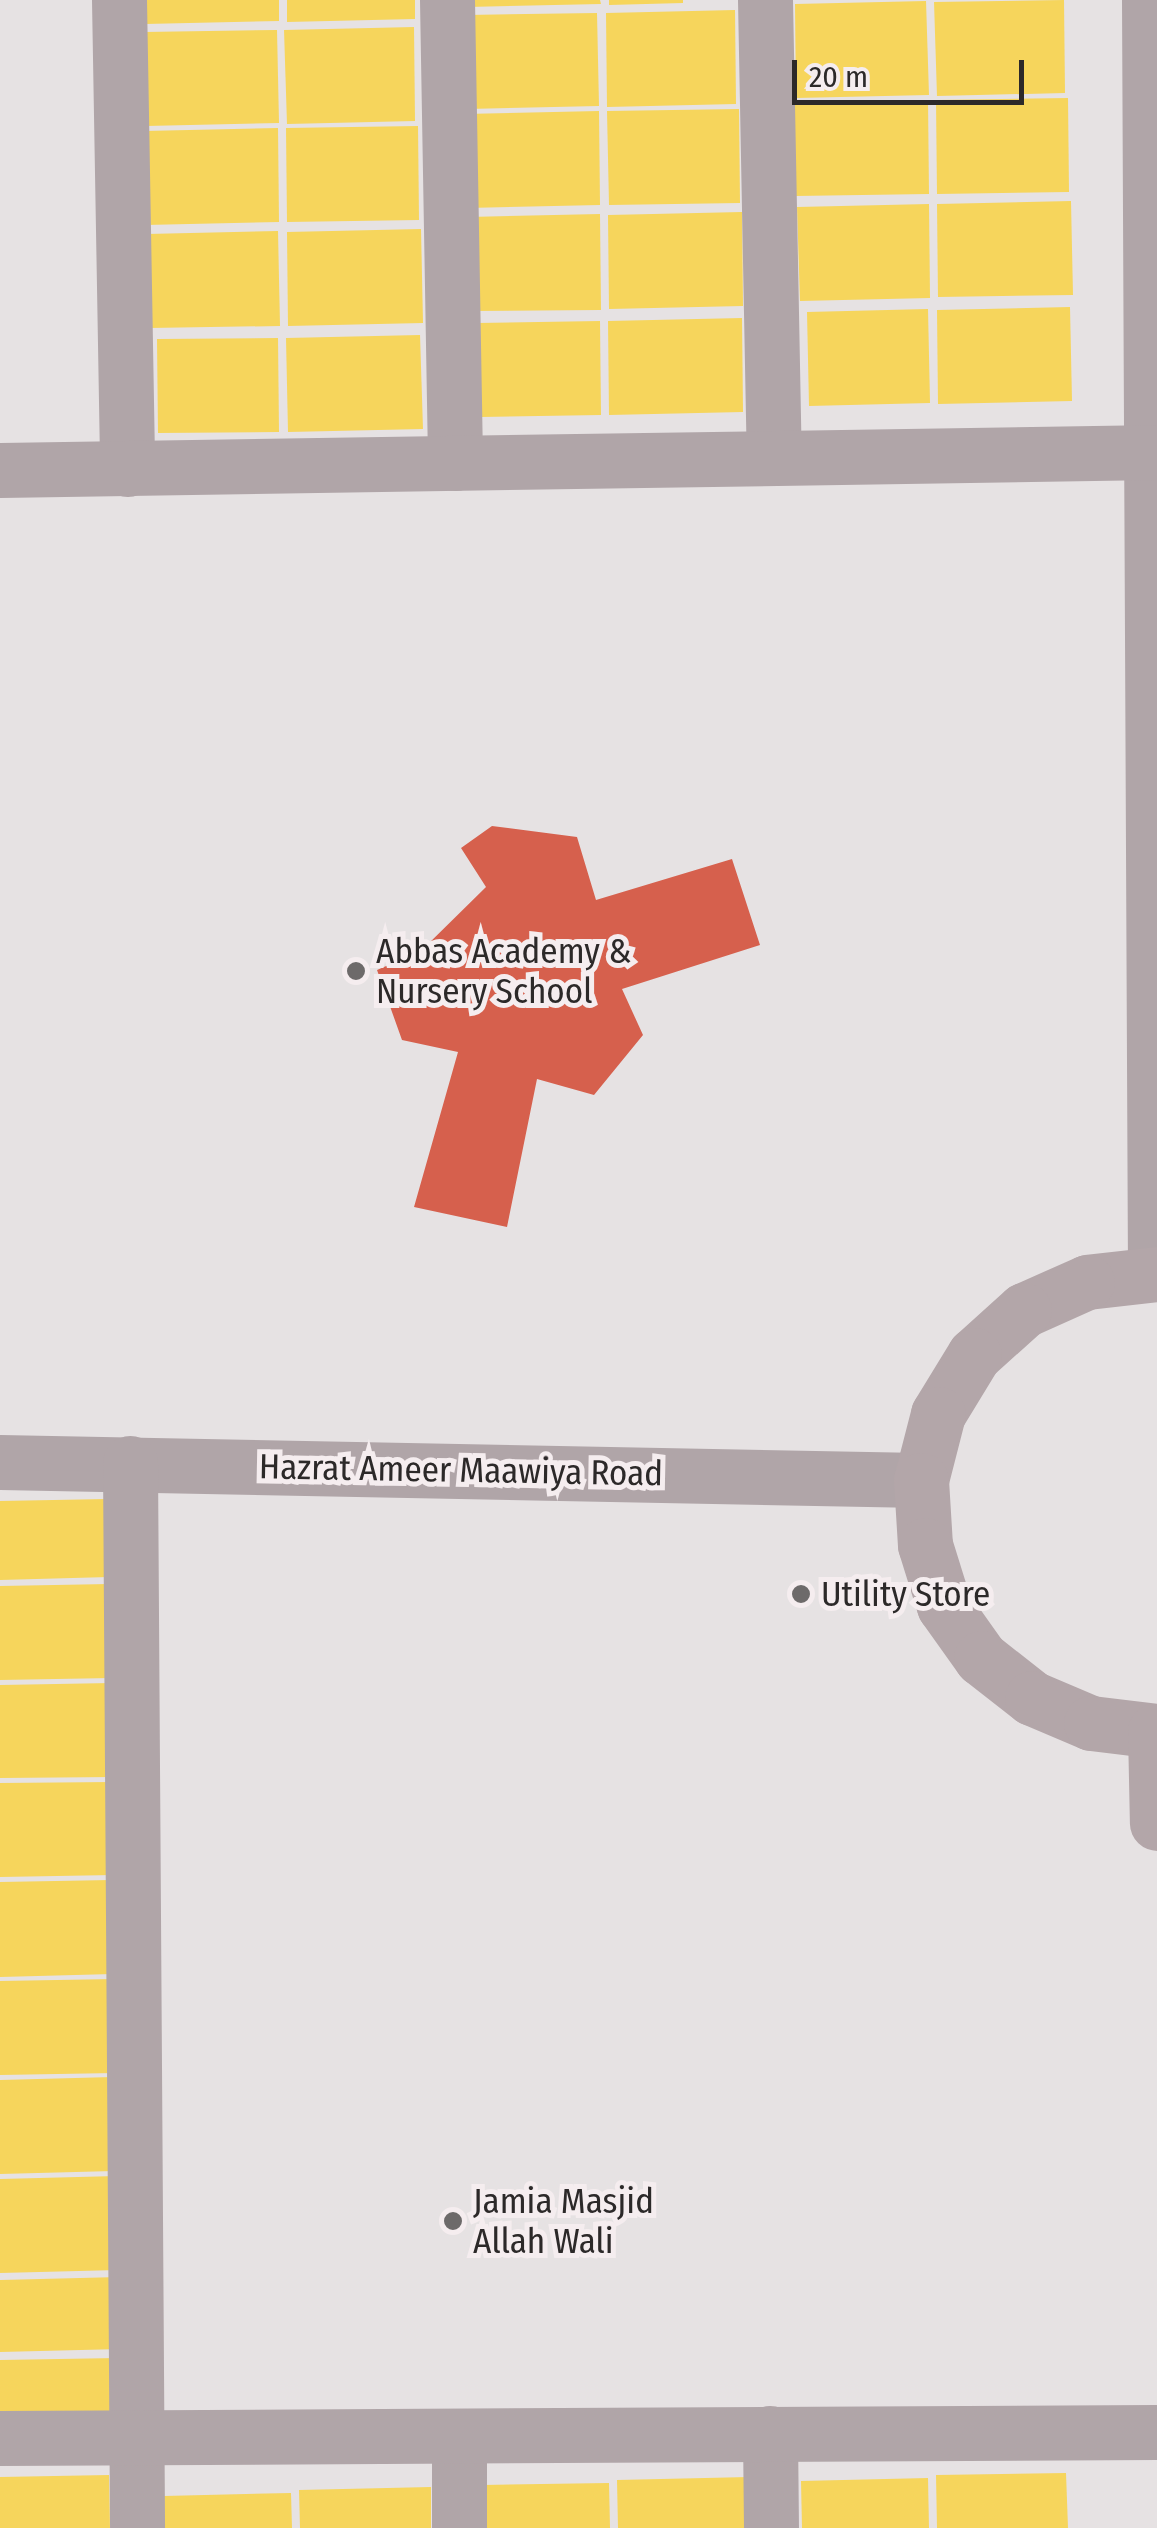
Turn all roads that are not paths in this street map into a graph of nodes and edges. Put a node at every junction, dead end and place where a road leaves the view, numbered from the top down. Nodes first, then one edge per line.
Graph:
1 (118, 0) edge
2 (446, 0) edge
3 (765, 0) edge
4 (1149, 0) edge
5 (1155, 452) edge
6 (774, 458) junction
7 (455, 463) junction
8 (127, 468) junction
9 (0, 470) edge
10 (1156, 1274) edge
11 (0, 1462) edge
12 (130, 1462) junction
13 (922, 1480) junction
14 (1156, 1731) edge
15 (1157, 1823) edge
16 (1157, 2432) edge
17 (770, 2434) junction
18 (458, 2436) junction
19 (136, 2437) junction
20 (0, 2438) edge
21 (137, 2528) edge
22 (459, 2528) edge
23 (771, 2528) edge

1 - 8 street
2 - 7 street
3 - 6 street
4 - 5 street
5 - 6 street
5 - 10 street
6 - 7 street
7 - 8 street
8 - 9 street
10 - 13 main road
11 - 12 street, Hazrat Ameer Maawiya Road
12 - 13 street, Hazrat Ameer Maawiya Road
12 - 19 street
13 - 14 main road
14 - 15 main road
16 - 17 street
17 - 18 street
17 - 23 street
18 - 19 street
18 - 22 street
19 - 20 street
19 - 21 street

